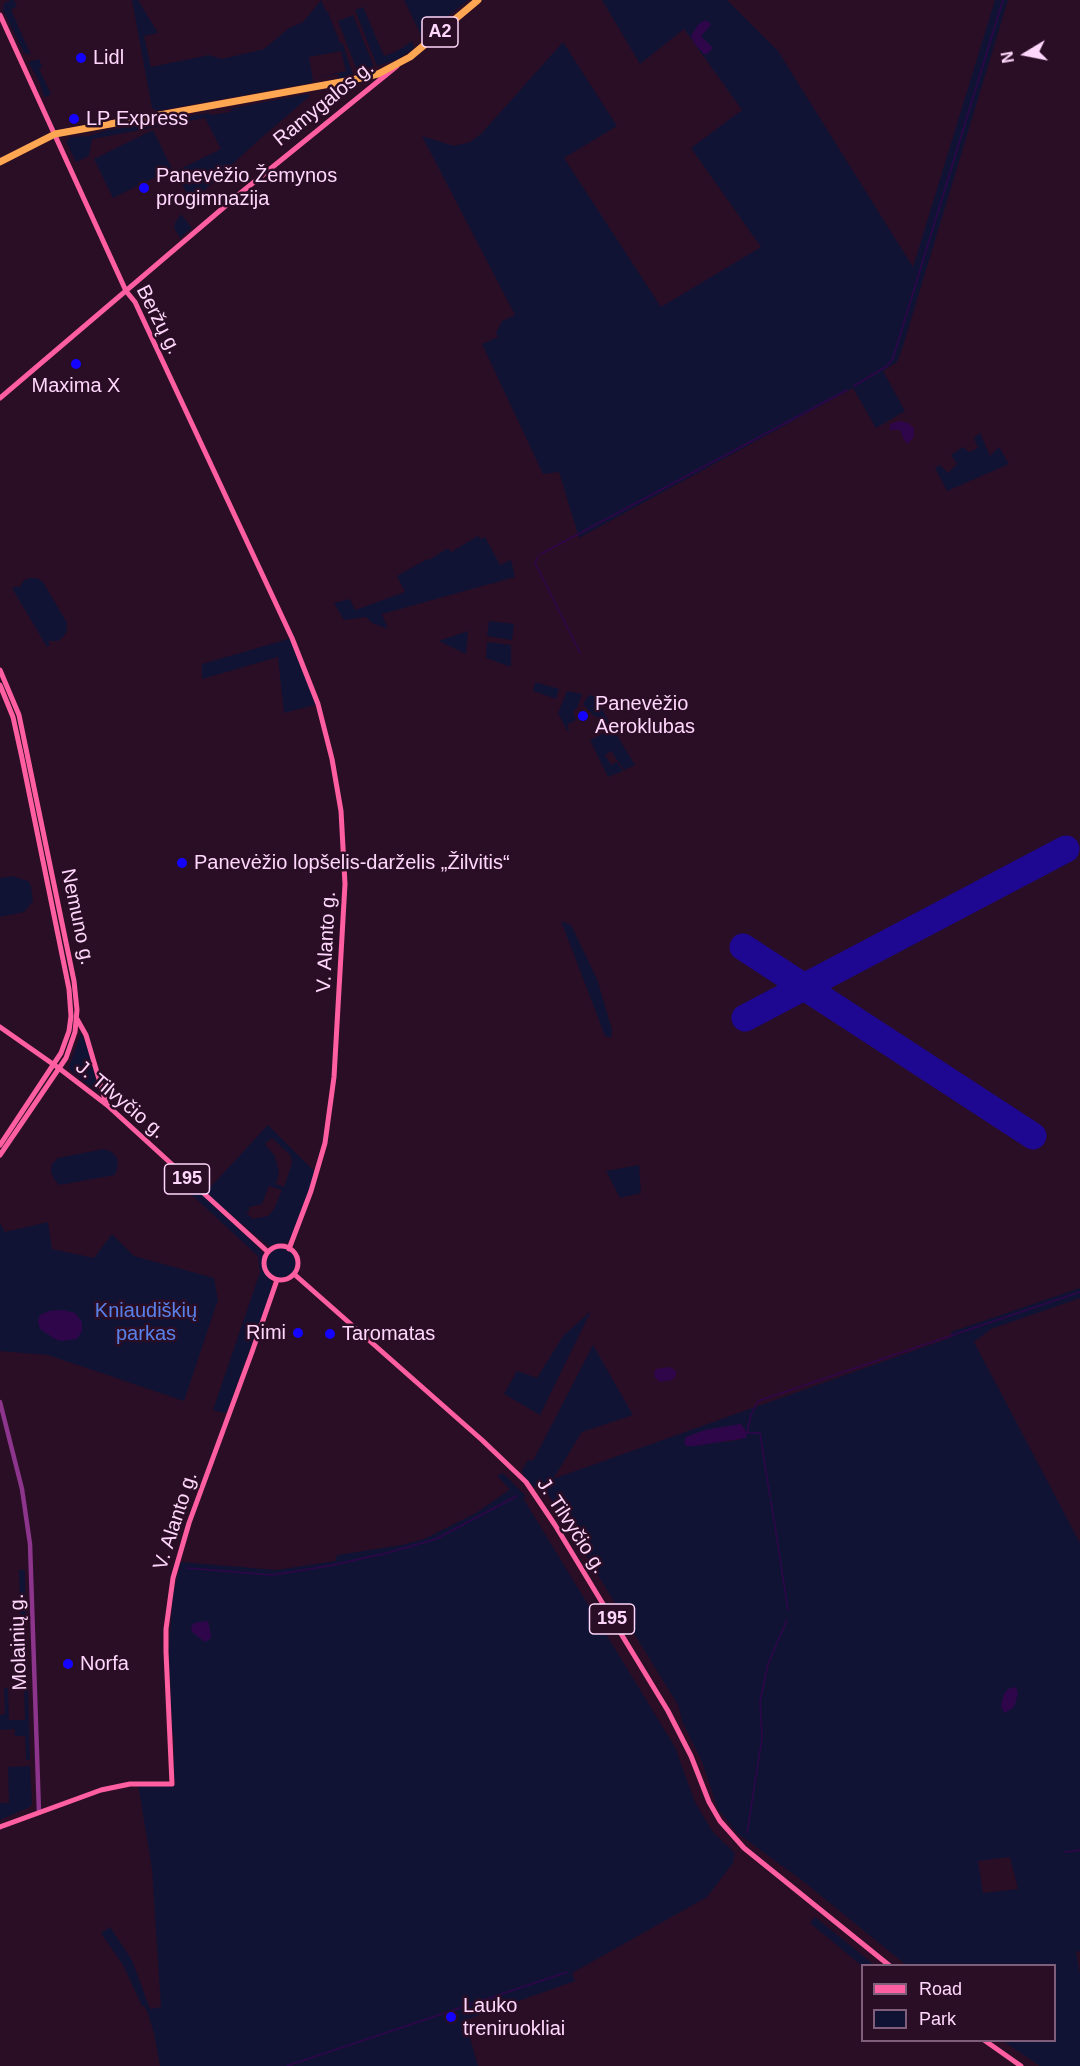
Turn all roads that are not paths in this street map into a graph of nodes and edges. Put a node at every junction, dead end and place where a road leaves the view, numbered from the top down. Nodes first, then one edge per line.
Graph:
1 (477, 0) edge
2 (0, 15) edge
3 (402, 63) junction
4 (370, 76) junction
5 (372, 87) junction
6 (55, 134) junction
7 (0, 162) edge
8 (126, 291) junction
9 (0, 398) edge
10 (292, 638) joint
11 (0, 670) edge
12 (0, 685) edge
13 (77, 1018) junction
14 (0, 1027) edge
15 (57, 1067) junction
16 (106, 1105) junction
17 (0, 1145) edge
18 (0, 1155) edge
19 (289, 1249) junction
20 (268, 1252) junction
21 (294, 1275) junction
22 (277, 1280) junction
23 (0, 1402) edge
24 (39, 1813) junction
25 (0, 1827) edge
26 (889, 1964) edge
27 (987, 2042) edge
28 (1021, 2066) edge

1 - 3 highway, Ramygalos g. / A2
2 - 6 main road, Beržų g.
3 - 4 highway
3 - 5 main road, Ramygalos g. / A2
4 - 5 main road
4 - 6 highway
5 - 8 main road, Ramygalos g. / A2
6 - 7 highway
6 - 8 main road, Beržų g.
8 - 9 main road, Ramygalos g. / A2
8 - 10 main road, Beržų g.
10 - 19 main road, V. Alanto g.
11 - 13 main road, Nemuno g.
12 - 15 main road, Nemuno g.
13 - 15 main road, Nemuno g.
13 - 16 main road
14 - 15 main road, J. Tilvyčio g. / 195
15 - 16 main road, J. Tilvyčio g. / 195
15 - 17 main road, Nemuno g.
15 - 18 main road, Nemuno g.
16 - 20 main road, J. Tilvyčio g. / 195
19 - 20 main road
19 - 21 main road
20 - 22 main road
21 - 22 main road
21 - 26 main road, J. Tilvyčio g. / 195
22 - 24 main road, V. Alanto g.
23 - 24 street, Molainių g.
24 - 25 main road
27 - 28 main road

